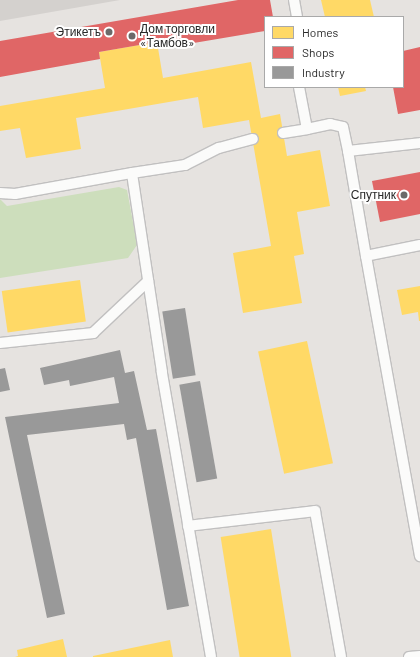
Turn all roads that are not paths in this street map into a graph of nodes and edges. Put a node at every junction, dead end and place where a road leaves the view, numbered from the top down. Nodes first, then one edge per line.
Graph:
1 (294, 0) edge
2 (297, 16) edge
3 (299, 88) edge
4 (307, 129) junction
5 (283, 133) dead end
6 (253, 139) dead end
7 (420, 143) edge
8 (348, 151) junction
9 (132, 173) junction
10 (0, 193) edge
11 (420, 245) edge
12 (366, 256) junction
13 (148, 281) junction
14 (0, 343) edge
15 (188, 526) junction
16 (420, 556) edge
17 (420, 656) edge
18 (211, 657) edge
19 (341, 657) edge
20 (409, 657) edge

1 - 2 lane
3 - 4 lane
4 - 5 lane
4 - 8 lane
6 - 9 lane
7 - 8 lane
8 - 12 lane
9 - 10 lane
9 - 13 lane
11 - 12 lane
12 - 16 lane
13 - 14 lane
13 - 15 lane
15 - 18 lane
15 - 19 lane
17 - 20 lane

